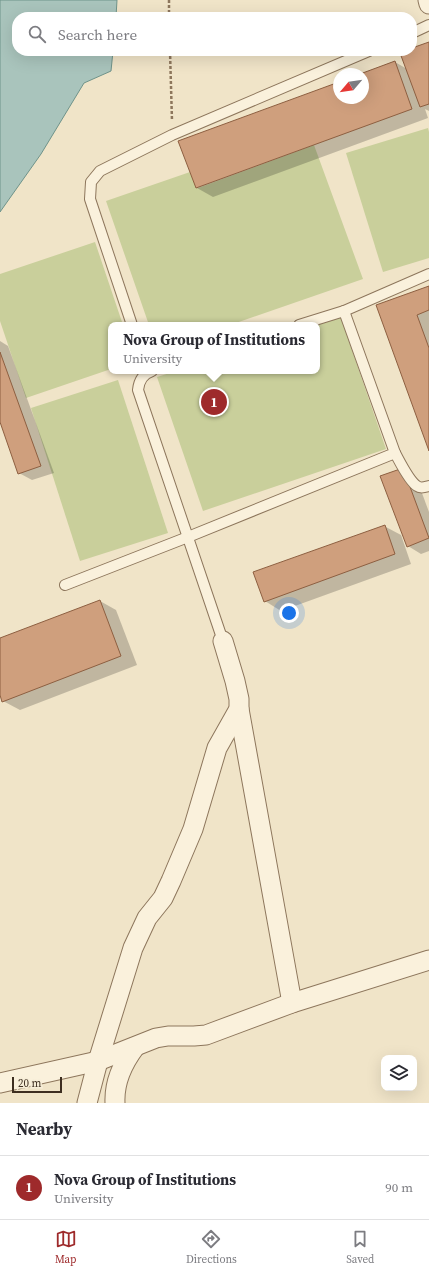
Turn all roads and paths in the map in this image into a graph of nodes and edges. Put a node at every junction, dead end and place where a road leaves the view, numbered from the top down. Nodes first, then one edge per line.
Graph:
1 (169, 0) edge
2 (428, 0) edge
3 (429, 4) edge
4 (169, 12) edge
5 (429, 25) edge
6 (417, 31) edge
7 (170, 56) edge
8 (357, 56) edge
9 (172, 135) junction
10 (429, 274) edge
11 (344, 311) junction
12 (131, 322) edge
13 (309, 322) edge
14 (146, 374) edge
15 (395, 454) junction
16 (429, 486) edge
17 (188, 537) junction
18 (65, 585) dead end
19 (224, 641) joint
20 (239, 709) junction
21 (429, 961) edge
22 (292, 1004) junction
23 (135, 1046) junction
24 (98, 1061) junction
25 (0, 1083) edge
26 (87, 1103) edge
27 (115, 1103) edge

1 - 4 path
2 - 3 street
5 - 6 lane
7 - 9 path
8 - 9 lane
9 - 12 lane
10 - 11 lane
11 - 13 lane
11 - 15 lane
14 - 17 lane
15 - 16 lane
15 - 17 lane
17 - 18 lane
17 - 19 lane
19 - 20 street
20 - 22 street
20 - 24 street
21 - 22 street
22 - 23 street
23 - 24 street
23 - 27 street
24 - 25 street
24 - 26 street

